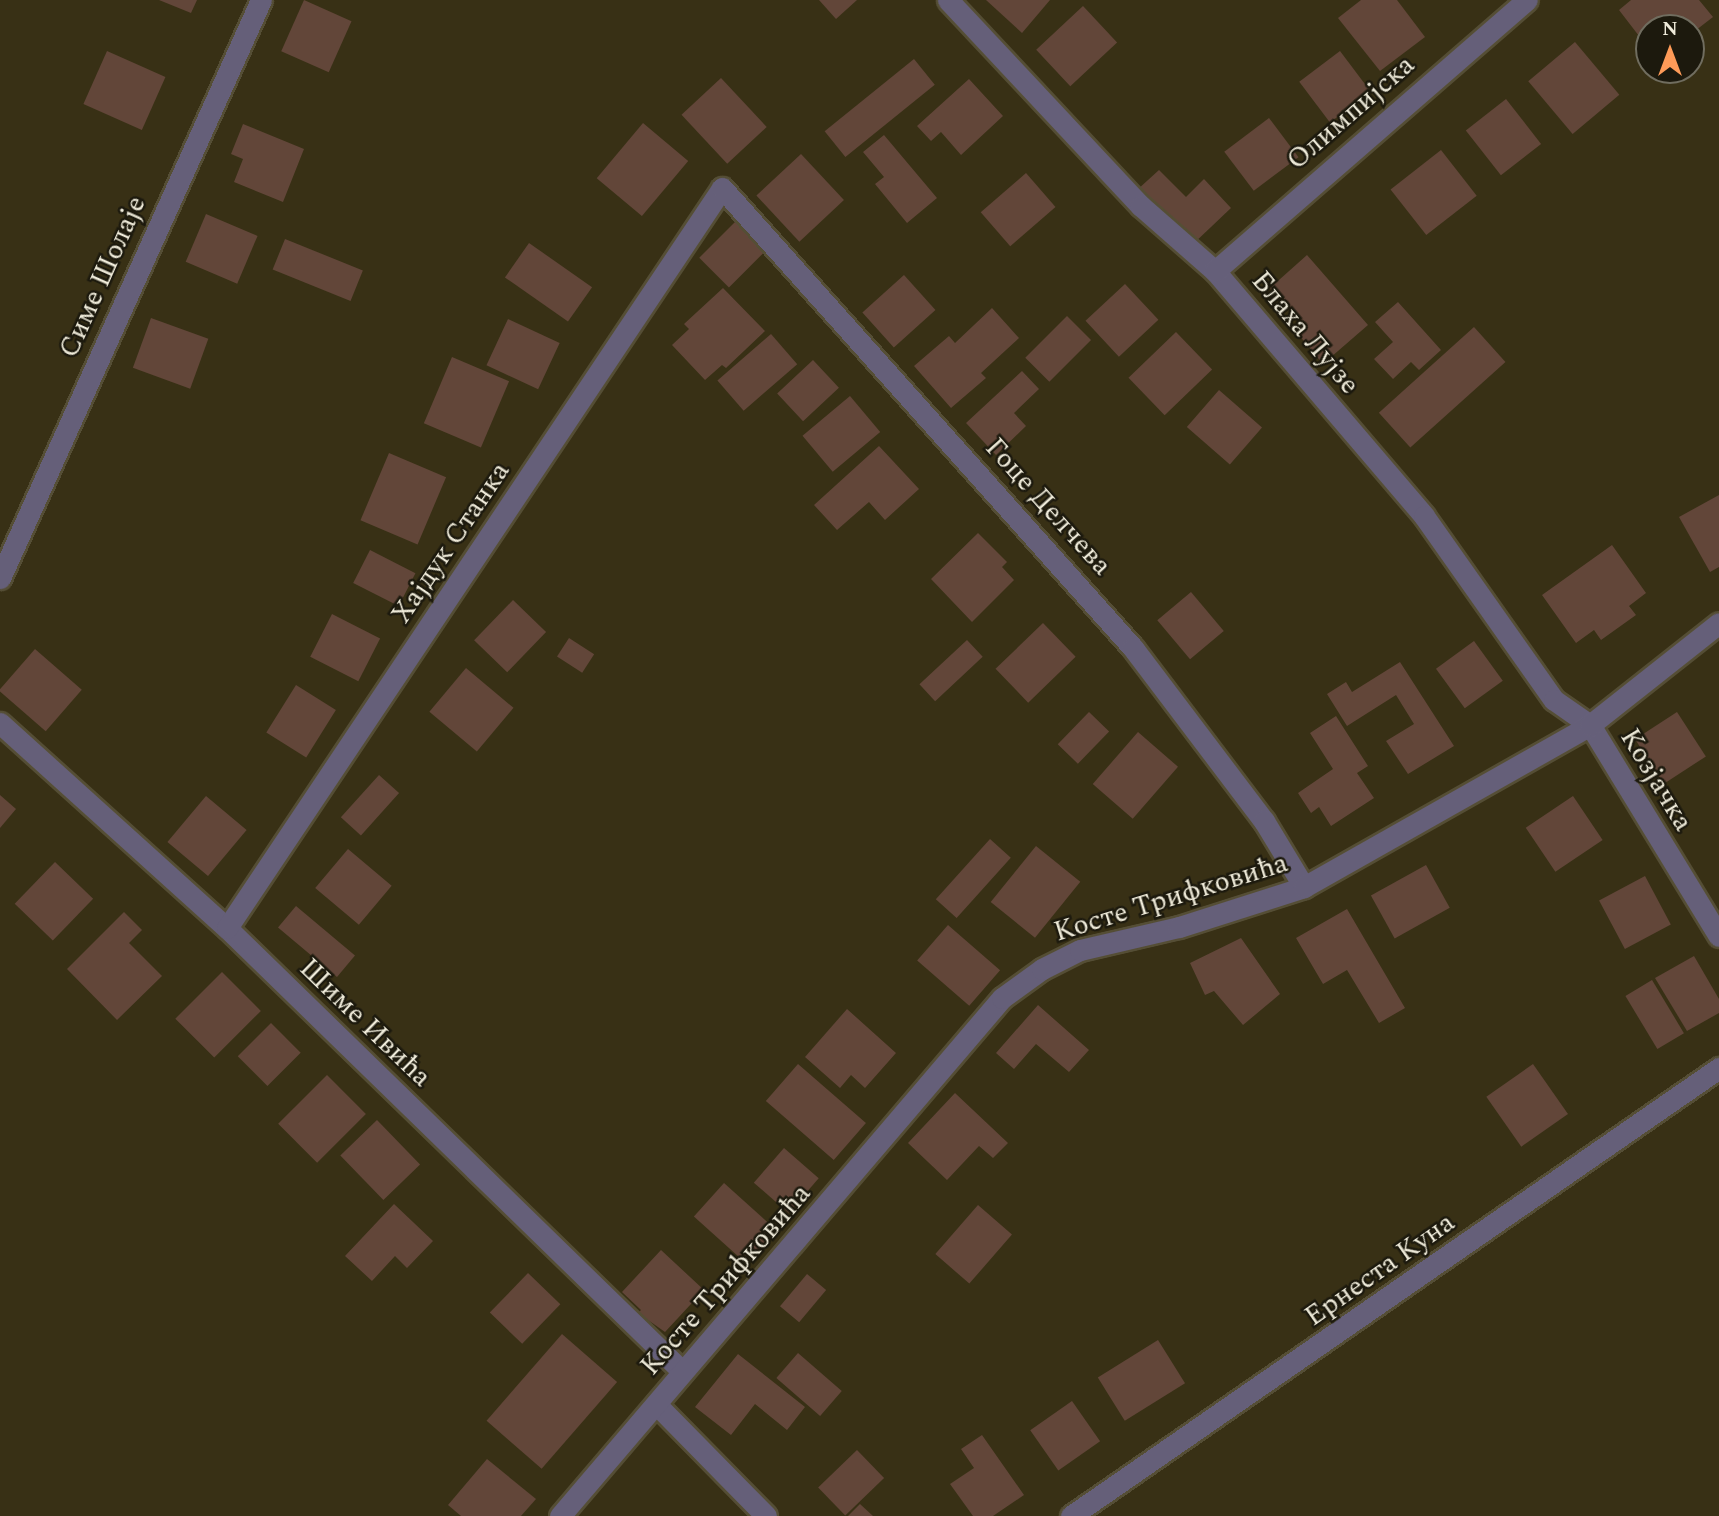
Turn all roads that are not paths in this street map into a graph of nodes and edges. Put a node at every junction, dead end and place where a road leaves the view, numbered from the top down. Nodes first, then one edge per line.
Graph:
1 (261, 0) edge
2 (948, 0) edge
3 (1527, 0) edge
4 (722, 188) joint
5 (1215, 271) junction
6 (0, 578) edge
7 (1719, 623) edge
8 (0, 723) edge
9 (1590, 725) junction
10 (1304, 887) junction
11 (227, 928) junction
12 (1719, 936) edge
13 (1719, 1068) edge
14 (683, 1372) junction
15 (656, 1404) junction
16 (560, 1516) edge
17 (766, 1516) edge
18 (1071, 1516) edge

1 - 6 street, Симе Шолаје
2 - 5 street, Блаха Лујзе
3 - 5 street, Олимпијска
4 - 10 street, Гоце Делчева
4 - 11 street, Хајдук Станка
5 - 9 street, Блаха Лујзе
7 - 9 street, Косте Трифковића
8 - 11 street, Шиме Ивића
9 - 10 street, Косте Трифковића
9 - 12 street, Козјачка
10 - 14 street, Косте Трифковића
11 - 14 street, Шиме Ивића
13 - 18 street, Ернеста Куна
14 - 15 street, Косте Трифковића
15 - 16 street, Косте Трифковића
15 - 17 street

